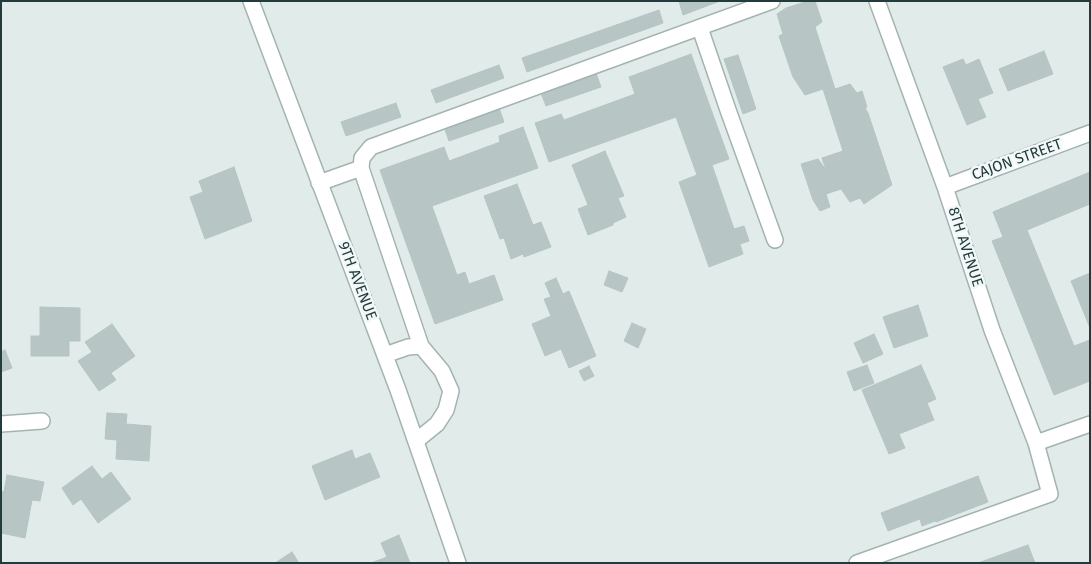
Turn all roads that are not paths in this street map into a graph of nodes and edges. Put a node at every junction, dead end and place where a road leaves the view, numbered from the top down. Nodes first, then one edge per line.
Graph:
1 (251, 1) edge
2 (772, 1) edge
3 (877, 1) edge
4 (700, 28) junction
5 (1090, 133) edge
6 (361, 168) junction
7 (319, 183) junction
8 (945, 187) junction
9 (775, 240) dead end
10 (421, 346) junction
11 (385, 355) junction
12 (42, 422) dead end
13 (1, 424) edge
14 (1090, 424) edge
15 (416, 441) junction
16 (1036, 443) junction
17 (458, 563) edge
18 (858, 563) edge

1 - 7 street, 9TH AVENUE
2 - 4 street
3 - 8 street, 8TH AVENUE
4 - 6 street
4 - 9 street
5 - 8 street, CAJON STREET
6 - 7 street
6 - 10 street
7 - 11 street, 9TH AVENUE
8 - 16 street, 8TH AVENUE
10 - 11 street
10 - 15 street
11 - 15 street, 9TH AVENUE
12 - 13 street
14 - 16 street
15 - 17 street, 9TH AVENUE
16 - 18 street, 8TH AVENUE

